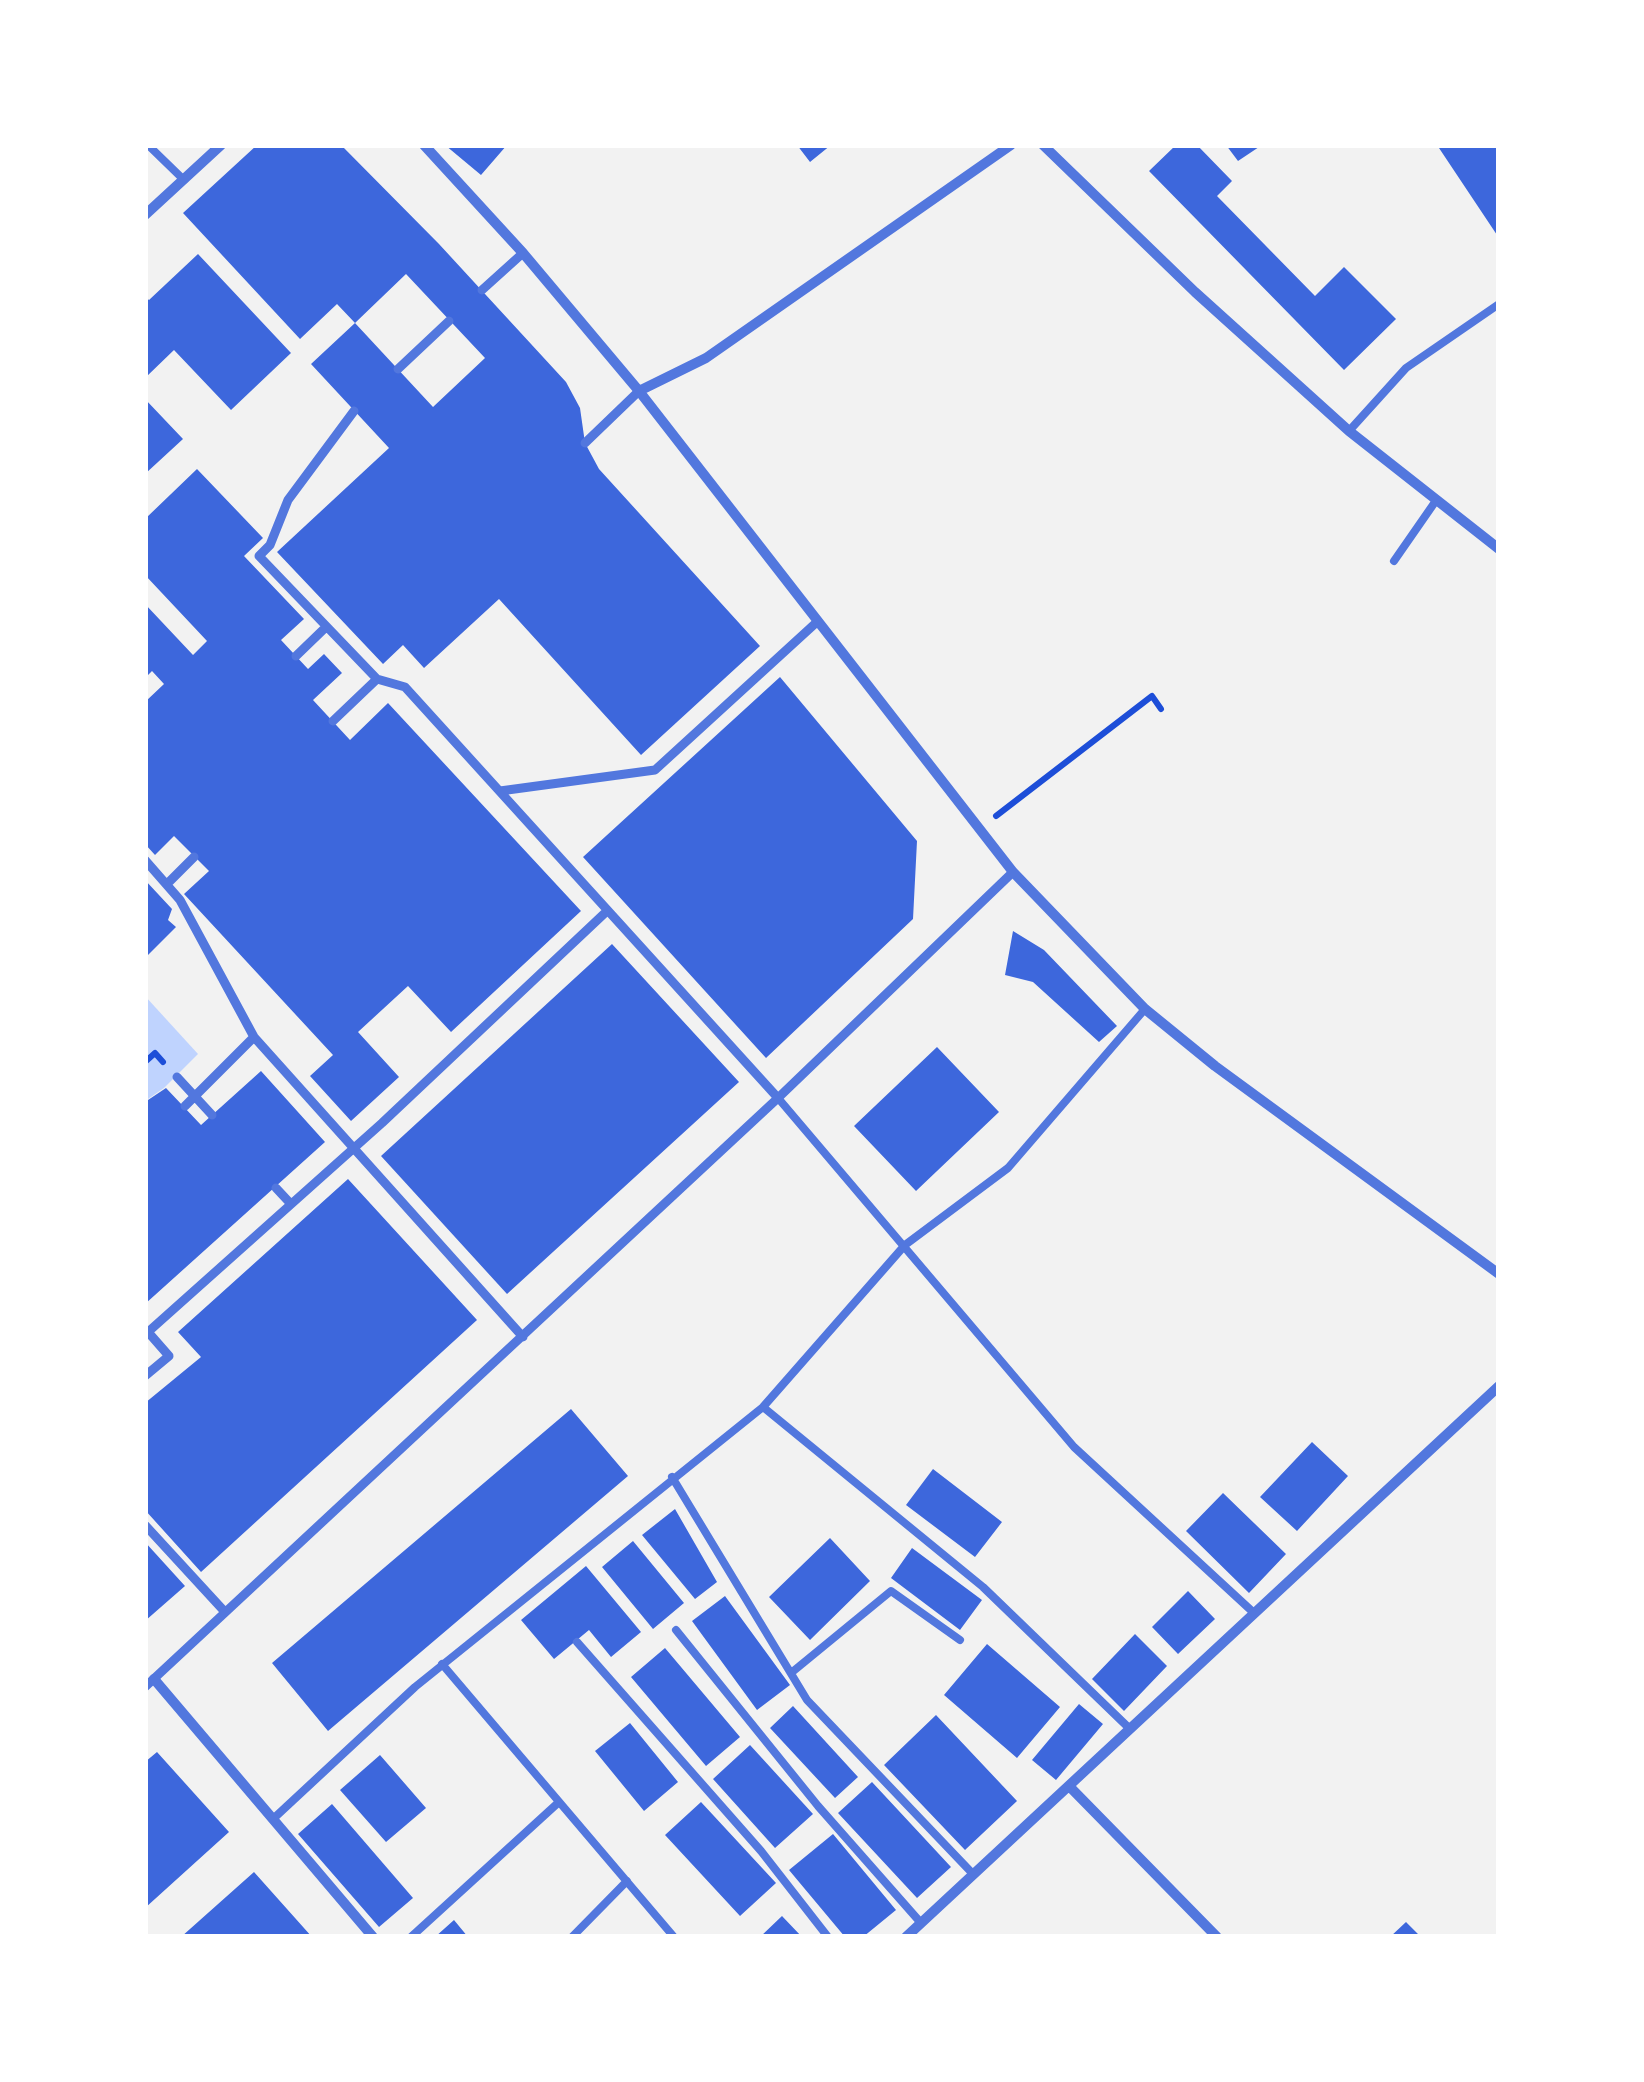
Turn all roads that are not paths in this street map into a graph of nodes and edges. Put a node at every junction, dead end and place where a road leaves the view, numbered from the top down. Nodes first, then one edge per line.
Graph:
1 (148, 145) edge
2 (221, 145) edge
3 (424, 145) edge
4 (1011, 145) edge
5 (1042, 145) edge
6 (184, 180) junction
7 (145, 215) edge
8 (523, 252) junction
9 (482, 290) dead end
10 (1499, 304) edge
11 (450, 321) dead end
12 (398, 369) dead end
13 (639, 391) junction
14 (354, 411) dead end
15 (1348, 431) junction
16 (585, 443) dead end
17 (1435, 502) junction
18 (1499, 549) edge
19 (1394, 562) dead end
20 (818, 621) junction
21 (326, 627) junction
22 (370, 650) dead end
23 (296, 656) dead end
24 (359, 660) junction
25 (376, 679) junction
26 (333, 721) dead end
27 (500, 791) junction
28 (194, 857) dead end
29 (145, 860) edge
30 (1012, 872) junction
31 (167, 884) junction
32 (607, 911) junction
33 (1145, 1009) junction
34 (254, 1037) junction
35 (177, 1077) dead end
36 (194, 1095) junction
37 (778, 1098) junction
38 (185, 1106) dead end
39 (212, 1116) dead end
40 (352, 1149) junction
41 (276, 1188) dead end
42 (290, 1204) junction
43 (905, 1245) junction
44 (1499, 1274) edge
45 (147, 1330) edge
46 (523, 1337) junction
47 (145, 1376) edge
48 (1499, 1386) edge
49 (762, 1407) junction
50 (672, 1478) junction
51 (145, 1525) edge
52 (225, 1612) junction
53 (1254, 1614) junction
54 (676, 1630) dead end
55 (960, 1640) dead end
56 (577, 1642) dead end
57 (442, 1664) junction
58 (791, 1673) junction
59 (150, 1683) edge
60 (1130, 1729) junction
61 (1069, 1786) junction
62 (559, 1802) junction
63 (273, 1819) junction
64 (973, 1874) junction
65 (627, 1882) junction
66 (921, 1923) junction
67 (373, 1937) edge
68 (411, 1937) edge
69 (572, 1937) edge
70 (674, 1937) edge
71 (828, 1937) edge
72 (906, 1937) edge
73 (1216, 1937) edge

1 - 6 lane
2 - 6 street
3 - 8 street
4 - 13 street
5 - 15 street
6 - 7 street
8 - 9 street
8 - 13 street
10 - 15 lane
11 - 12 street
13 - 16 street
13 - 20 street
14 - 21 street
15 - 17 street
17 - 18 street
17 - 19 lane
20 - 27 street
20 - 30 street
21 - 23 street
21 - 24 street
22 - 24 street
24 - 25 street
25 - 26 street
25 - 27 street
27 - 32 street
28 - 31 street
29 - 31 street
30 - 33 street
30 - 37 street
31 - 34 street
32 - 37 street
32 - 40 street
33 - 43 lane
33 - 44 street
34 - 36 street
34 - 40 street
35 - 36 street
36 - 38 street
36 - 39 street
37 - 43 lane
37 - 46 street
40 - 42 street
40 - 46 street
41 - 42 street
42 - 45 street
43 - 49 lane
43 - 53 lane
45 - 47 street
46 - 52 street
48 - 53 street
49 - 50 lane
49 - 60 lane
50 - 57 lane
50 - 58 lane
51 - 52 street
52 - 59 street
53 - 60 street
54 - 66 lane
55 - 58 lane
56 - 71 lane
57 - 62 lane
57 - 63 lane
58 - 64 lane
59 - 63 street
60 - 61 street
61 - 64 street
61 - 73 street
62 - 65 lane
62 - 68 lane
63 - 67 street
64 - 66 street
65 - 69 lane
65 - 70 lane
66 - 72 street

